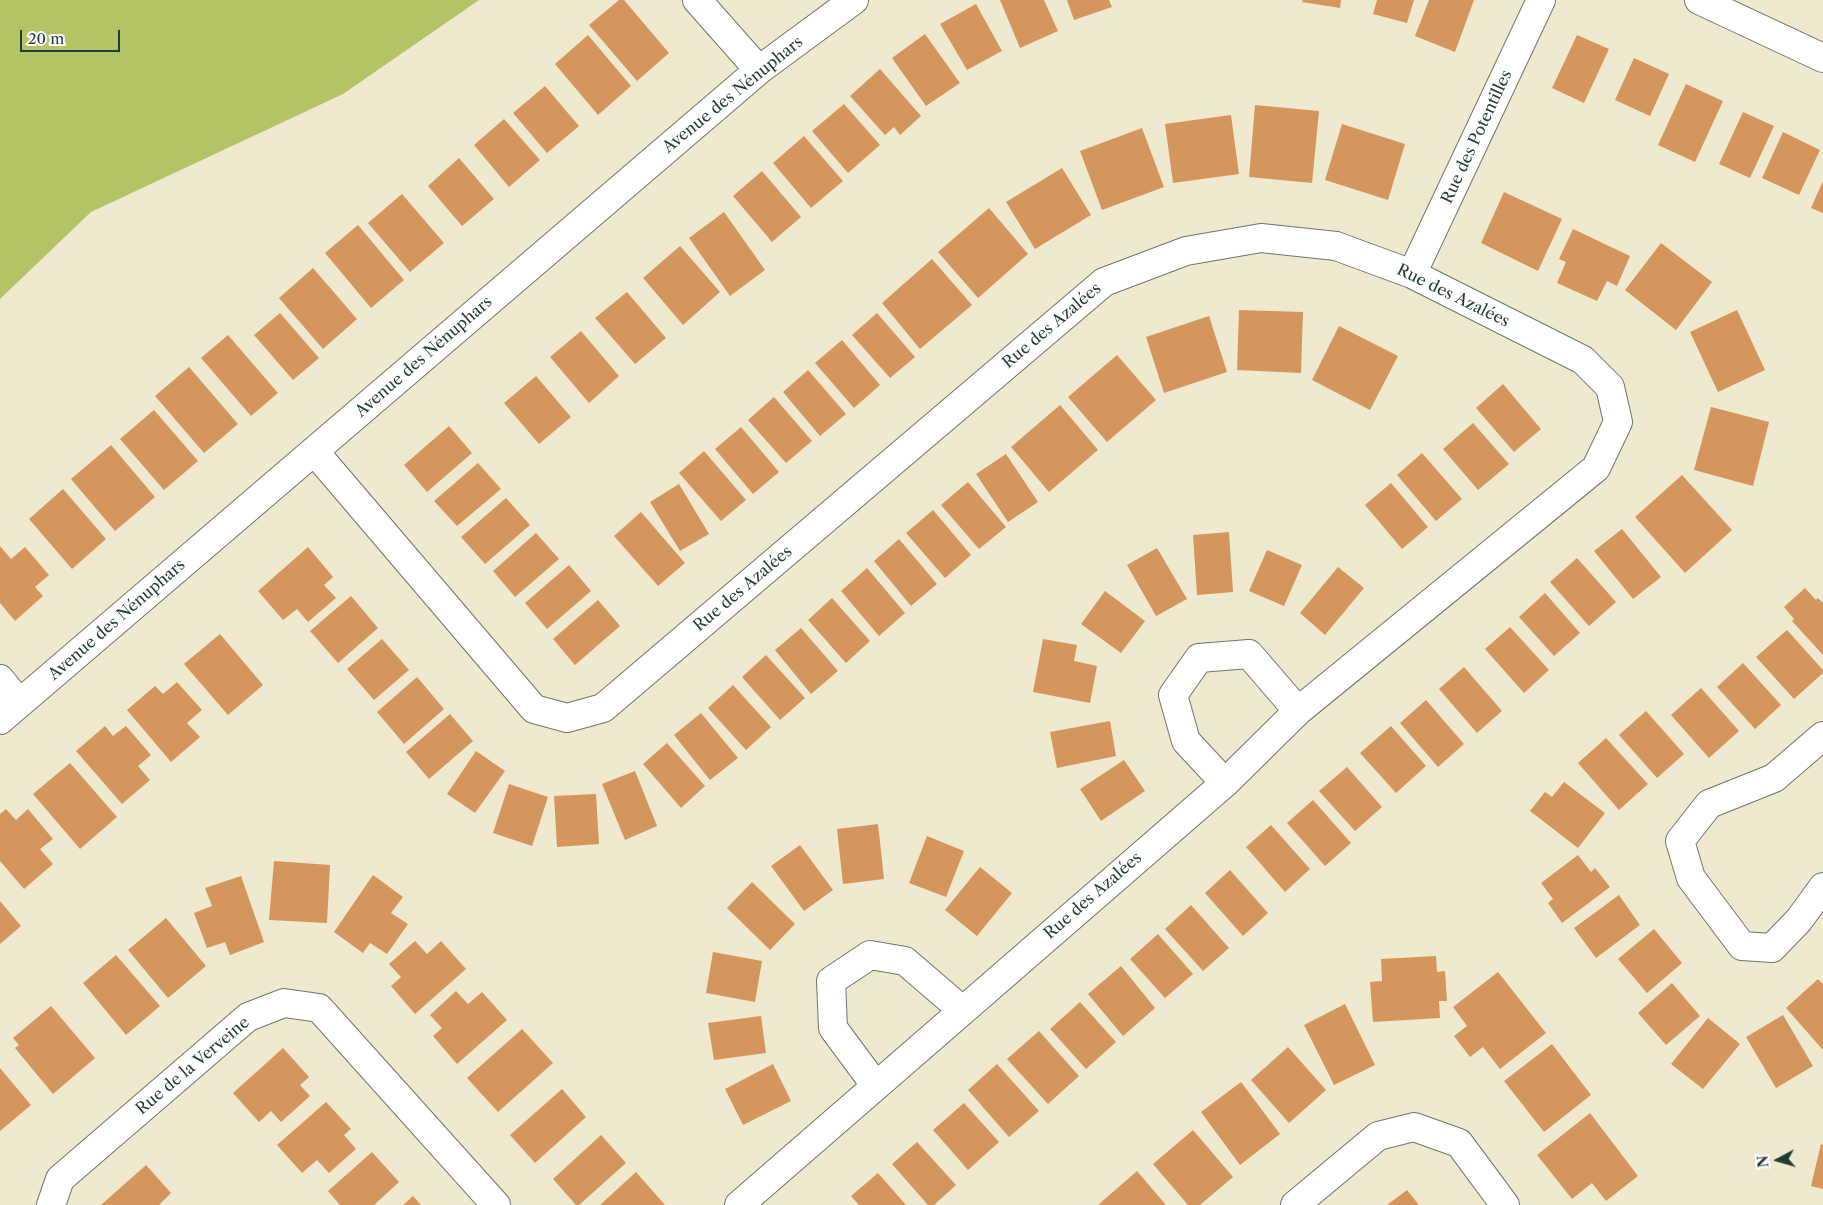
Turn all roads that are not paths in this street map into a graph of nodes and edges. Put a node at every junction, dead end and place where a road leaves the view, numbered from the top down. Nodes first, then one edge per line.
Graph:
1 (697, 0) edge
2 (854, 0) edge
3 (1541, 0) edge
4 (1699, 0) edge
5 (1823, 58) edge
6 (759, 70) junction
7 (1412, 274) junction
8 (314, 451) junction
9 (0, 679) edge
10 (10, 711) edge
11 (1298, 711) junction
12 (1823, 736) edge
13 (1225, 783) junction
14 (1823, 887) edge
15 (962, 1010) junction
16 (876, 1086) junction
17 (51, 1205) edge
18 (496, 1205) edge
19 (739, 1205) edge
20 (1294, 1205) edge
21 (1505, 1205) edge

1 - 6 street
2 - 6 street, Avenue des Nénuphars
3 - 7 street, Rue des Potentilles
4 - 5 street
6 - 8 street, Avenue des Nénuphars
7 - 8 street, Rue des Azalées
7 - 11 street, Rue des Azalées
8 - 10 street, Avenue des Nénuphars
9 - 10 street
11 - 13 street, Rue des Azalées
11 - 13 street
12 - 14 street
13 - 15 street, Rue des Azalées
15 - 16 street, Rue des Azalées
15 - 16 street
16 - 19 street, Rue des Azalées
17 - 18 street, Rue de la Verveine
20 - 21 street

